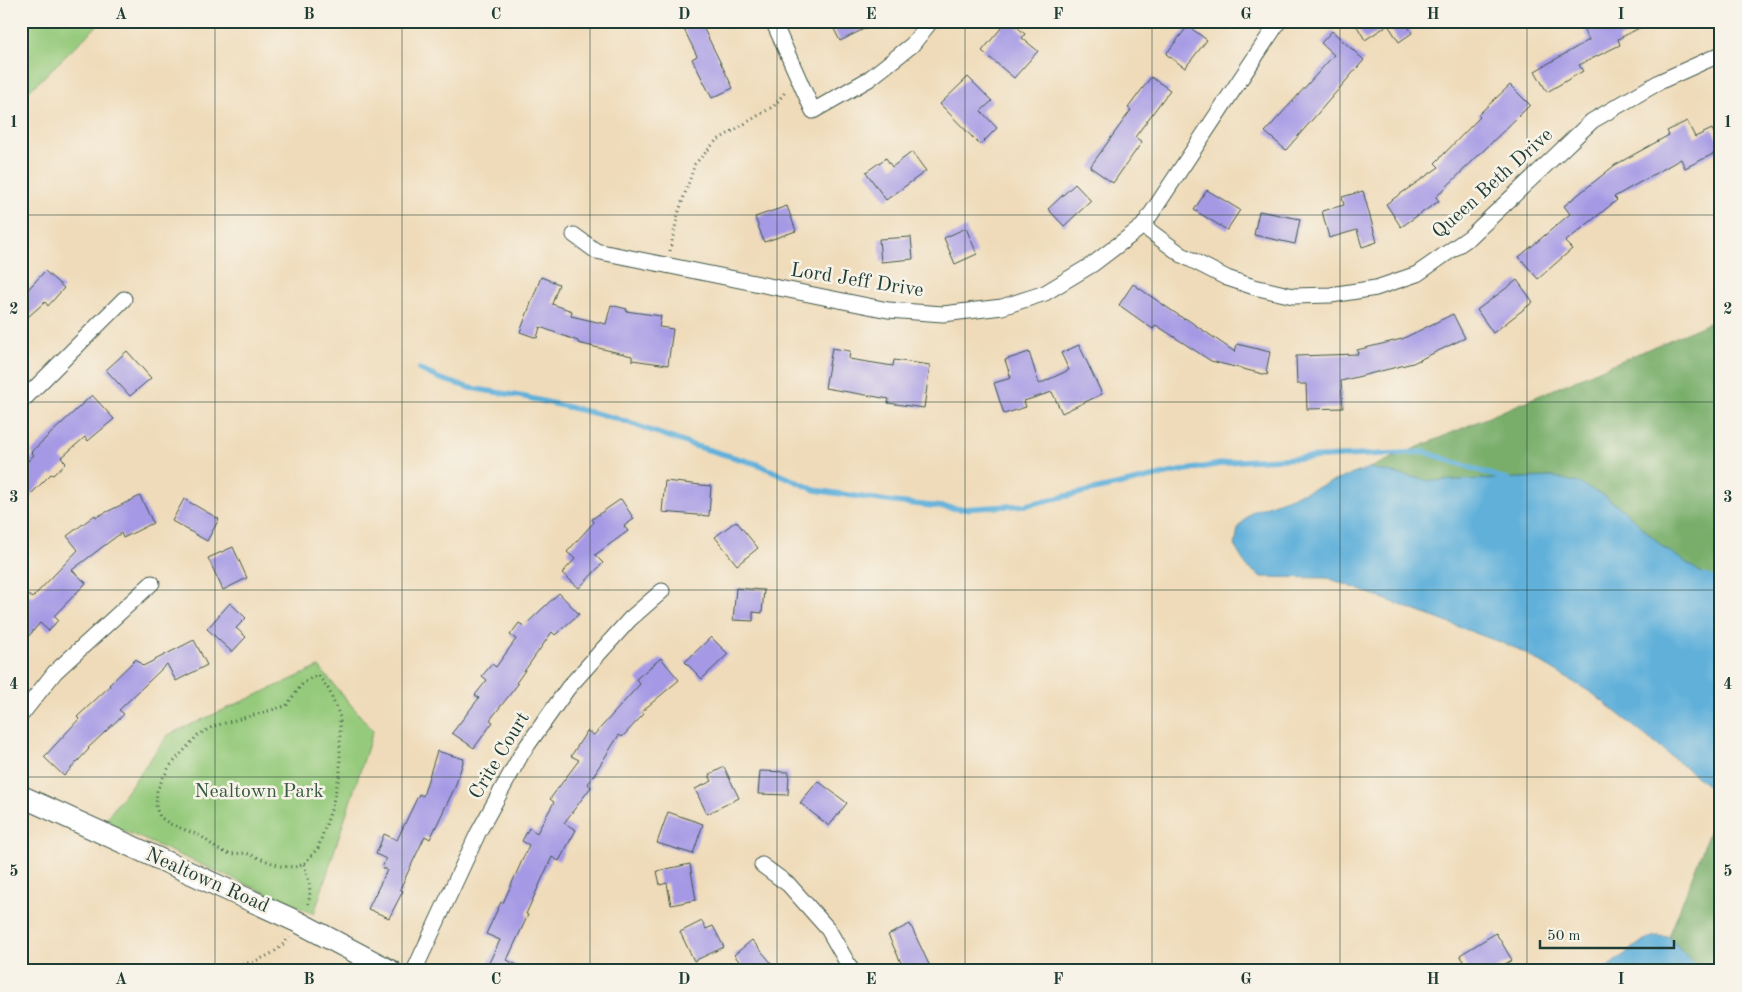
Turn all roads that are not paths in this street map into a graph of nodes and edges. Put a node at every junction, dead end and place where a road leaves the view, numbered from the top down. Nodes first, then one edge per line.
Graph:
1 (774, 21) edge
2 (931, 21) edge
3 (1279, 21) edge
4 (1721, 54) edge
5 (1143, 226) junction
6 (574, 235) dead end
7 (124, 299) dead end
8 (21, 402) edge
9 (152, 583) dead end
10 (662, 591) dead end
11 (21, 715) edge
12 (21, 796) edge
13 (762, 865) dead end
14 (391, 971) edge
15 (414, 971) edge
16 (852, 971) edge

1 - 2 street
3 - 5 street, Lord Jeff Drive
4 - 5 street, Queen Beth Drive
5 - 6 street, Lord Jeff Drive
7 - 8 street
9 - 11 street
10 - 15 street, Crite Court
12 - 14 street, Nealtown Road
13 - 16 street

